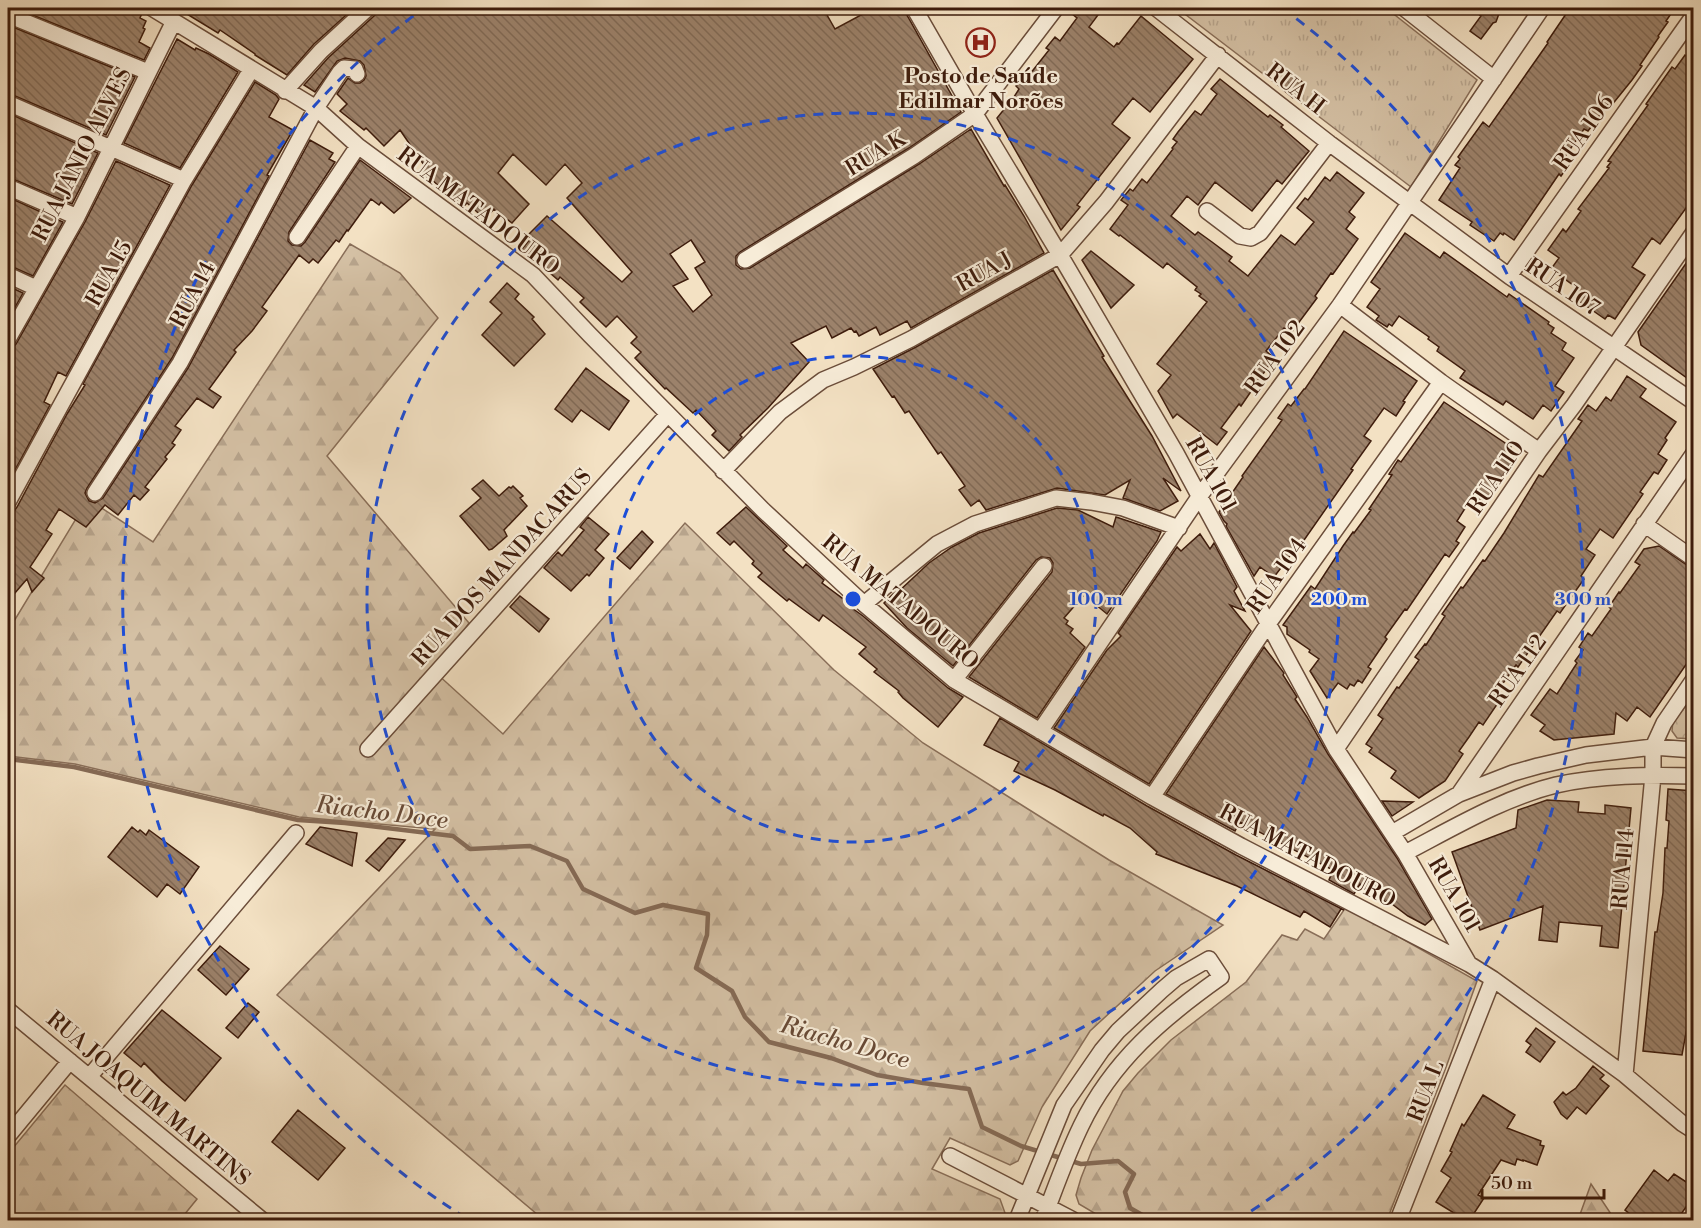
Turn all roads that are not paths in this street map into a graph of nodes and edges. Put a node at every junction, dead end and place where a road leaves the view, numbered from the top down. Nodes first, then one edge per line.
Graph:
1 (152, 8) edge
2 (368, 8) edge
3 (914, 8) edge
4 (1056, 8) edge
5 (1156, 8) edge
6 (1404, 8) edge
7 (1542, 8) edge
8 (8, 15) edge
9 (1694, 15) edge
10 (174, 21) junction
11 (1218, 55) junction
12 (251, 70) junction
13 (148, 72) junction
14 (357, 74) dead end
15 (1494, 79) junction
16 (285, 91) junction
17 (8, 103) edge
18 (316, 108) junction
19 (975, 114) junction
20 (1329, 143) junction
21 (358, 146) junction
22 (111, 147) junction
23 (184, 180) junction
24 (8, 187) edge
25 (1409, 202) junction
26 (1207, 211) dead end
27 (77, 217) junction
28 (1694, 232) edge
29 (297, 237) dead end
30 (1060, 255) junction
31 (745, 260) dead end
32 (8, 275) edge
33 (1509, 276) junction
34 (36, 288) junction
35 (1340, 305) junction
36 (8, 339) edge
37 (1614, 348) junction
38 (1441, 382) junction
39 (1694, 402) edge
40 (668, 414) junction
41 (1539, 451) junction
42 (1694, 453) edge
43 (723, 471) junction
44 (95, 493) dead end
45 (1199, 497) junction
46 (8, 502) edge
47 (1644, 524) junction
48 (1179, 528) junction
49 (1694, 558) edge
50 (1044, 566) dead end
51 (864, 603) junction
52 (1268, 624) junction
53 (1694, 679) edge
54 (954, 680) junction
55 (1040, 731) junction
56 (1653, 747) junction
57 (1336, 749) junction
58 (368, 750) dead end
59 (1694, 750) edge
60 (1653, 775) junction
61 (1694, 776) edge
62 (1459, 794) junction
63 (1152, 797) junction
64 (296, 832) dead end
65 (1392, 833) junction
66 (1405, 853) junction
67 (1469, 964) junction
68 (1493, 979) junction
69 (8, 1010) edge
70 (70, 1061) junction
71 (1625, 1075) junction
72 (89, 1077) junction
73 (1694, 1131) edge
74 (8, 1136) edge
75 (950, 1156) dead end
76 (1028, 1196) junction
77 (1046, 1214) edge
78 (262, 1221) edge
79 (1017, 1221) edge
80 (1072, 1221) edge
81 (1398, 1221) edge

1 - 10 street, RUA MATADOURO
2 - 16 street
3 - 19 street, RUA 101
4 - 19 street, RUA K
5 - 11 street, RUA H
6 - 15 street
7 - 15 street, RUA 102
8 - 13 street
9 - 33 street, RUA 106
10 - 12 street, RUA MATADOURO
10 - 13 street, RUA JÂNIO ALVES
11 - 20 street, RUA H
11 - 30 street, RUA J
12 - 16 street, RUA MATADOURO
12 - 23 street, RUA 15
13 - 22 street, RUA JÂNIO ALVES
14 - 18 street, RUA 14
15 - 25 street, RUA 102
16 - 18 street, RUA MATADOURO
17 - 22 street
18 - 21 street, RUA MATADOURO
18 - 44 street, RUA 14
19 - 30 street, RUA 101
19 - 31 street, RUA K
20 - 25 street, RUA H
20 - 26 street
21 - 29 street
21 - 40 street, RUA MATADOURO
22 - 23 street
22 - 27 street, RUA JÂNIO ALVES
23 - 46 street, RUA 15
24 - 27 street
25 - 33 street, RUA 107
25 - 35 street, RUA 102
27 - 34 street, RUA JÂNIO ALVES
28 - 37 street, RUA 110
30 - 43 street, RUA J
30 - 45 street, RUA 101
32 - 34 street
33 - 37 street, RUA 107
34 - 36 street, RUA JÂNIO ALVES
35 - 38 street
35 - 45 street, RUA 102
37 - 39 street, RUA 107
37 - 41 street, RUA 110
38 - 41 street
38 - 52 street, RUA 104
40 - 43 street, RUA MATADOURO
40 - 58 street, RUA DOS MANDACARUS
41 - 57 street, RUA 110
42 - 47 street, RUA 112
43 - 51 street, RUA MATADOURO
45 - 48 street, RUA 102
45 - 52 street, RUA 101
47 - 49 street
47 - 62 street, RUA 112
48 - 51 street
48 - 55 street, RUA 102
50 - 54 street
51 - 54 street, RUA MATADOURO
52 - 57 street, RUA 101
52 - 63 street, RUA 104
53 - 56 street, RUA 114
54 - 55 street, RUA MATADOURO
55 - 63 street, RUA MATADOURO
56 - 59 street
56 - 60 street, RUA 114
56 - 62 street
57 - 65 street, RUA 101
60 - 61 street
60 - 66 street
60 - 71 street, RUA 114
62 - 65 street
63 - 67 street, RUA MATADOURO
64 - 72 street
65 - 66 street, RUA 101
66 - 67 street, RUA 101
67 - 68 street, RUA MATADOURO
68 - 71 street, RUA MATADOURO
68 - 81 street, RUA L
69 - 70 street, RUA JOAQUIM MARTINS
70 - 72 street, RUA JOAQUIM MARTINS
70 - 74 street
71 - 73 street, RUA MATADOURO
72 - 78 street, RUA JOAQUIM MARTINS
75 - 76 street
76 - 77 street
76 - 77 street
76 - 79 street
77 - 80 street

